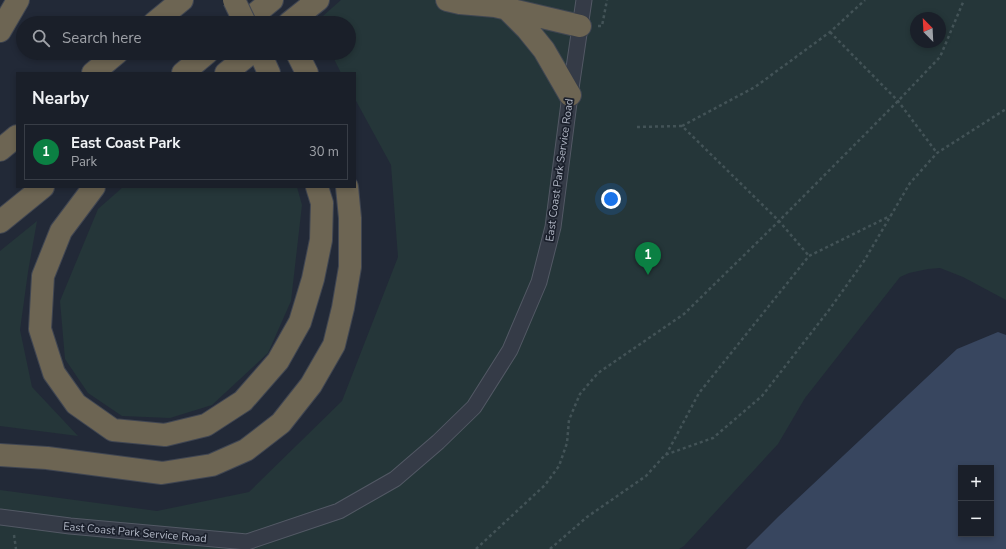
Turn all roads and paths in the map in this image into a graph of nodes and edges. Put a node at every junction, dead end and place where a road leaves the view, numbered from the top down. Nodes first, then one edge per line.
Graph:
1 (18, 0) edge
2 (182, 0) edge
3 (234, 0) edge
4 (272, 0) edge
5 (318, 0) edge
6 (447, 0) edge
7 (584, 0) edge
8 (865, 0) edge
9 (964, 0) edge
10 (504, 5) edge
11 (163, 16) edge
12 (241, 16) edge
13 (253, 16) edge
14 (280, 16) edge
15 (298, 16) edge
16 (580, 26) junction
17 (0, 31) edge
18 (830, 32) junction
19 (109, 60) edge
20 (198, 60) edge
21 (242, 60) edge
22 (263, 60) edge
23 (300, 60) edge
24 (94, 72) edge
25 (183, 72) edge
26 (227, 72) edge
27 (269, 72) edge
28 (306, 72) edge
29 (570, 95) junction
30 (898, 101) junction
31 (1006, 109) edge
32 (682, 126) junction
33 (637, 127) dead end
34 (16, 137) edge
35 (0, 150) edge
36 (937, 152) junction
37 (42, 188) edge
38 (93, 188) edge
39 (318, 188) edge
40 (347, 188) edge
41 (890, 216) junction
42 (779, 221) junction
43 (0, 222) edge
44 (809, 256) junction
45 (0, 446) edge
46 (0, 455) edge
47 (665, 455) junction
48 (47, 458) junction
49 (0, 517) edge
50 (476, 549) edge
51 (550, 549) edge

1 - 17 highway
2 - 11 highway
3 - 12 highway, bridge
4 - 13 highway
4 - 14 highway
5 - 15 highway
6 - 10 highway
7 - 16 street, East Coast Park Service Road
8 - 18 path
9 - 30 path
10 - 16 highway
10 - 29 highway
16 - 29 street, East Coast Park Service Road
18 - 30 path
18 - 32 path
19 - 24 highway
20 - 25 highway
21 - 26 highway
22 - 27 highway
23 - 28 highway
29 - 49 street, East Coast Park Service Road
30 - 36 path
30 - 42 path
31 - 36 path
32 - 33 path
32 - 42 path
34 - 35 highway
36 - 41 path
37 - 43 highway
38 - 39 highway
40 - 48 highway
41 - 44 path
41 - 47 path
42 - 44 path
42 - 50 path
44 - 47 path
45 - 48 highway
46 - 48 highway
47 - 51 path

